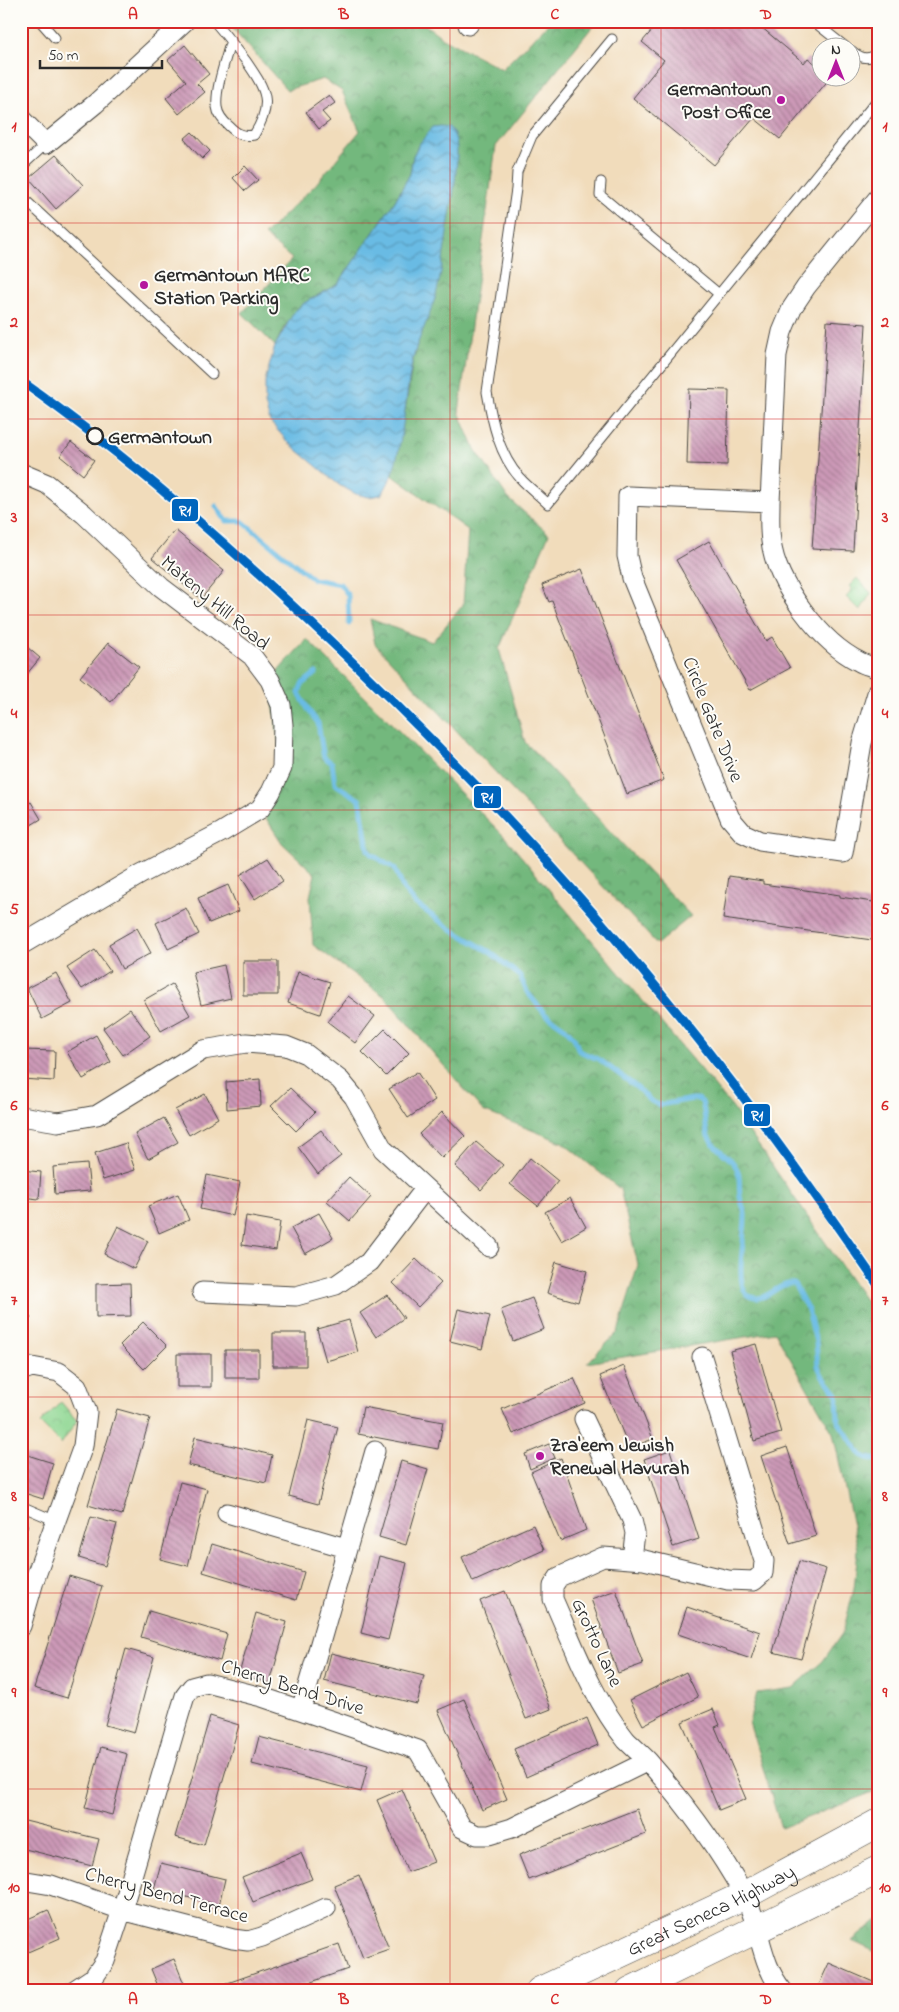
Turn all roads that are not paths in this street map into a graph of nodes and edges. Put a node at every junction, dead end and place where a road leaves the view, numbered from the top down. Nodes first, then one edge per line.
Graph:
1 (40, 21) edge
2 (185, 21) edge
3 (214, 21) edge
4 (813, 21) edge
5 (55, 38) dead end
6 (612, 38) dead end
7 (834, 38) edge
8 (231, 40) junction
9 (878, 53) edge
10 (862, 56) edge
11 (878, 99) edge
12 (21, 119) edge
13 (46, 144) junction
14 (21, 167) edge
15 (602, 182) dead end
16 (21, 196) edge
17 (878, 198) edge
18 (870, 217) edge
19 (719, 294) junction
20 (212, 374) dead end
21 (21, 473) edge
22 (770, 502) junction
23 (878, 669) edge
24 (878, 690) edge
25 (21, 946) edge
26 (21, 1116) edge
27 (426, 1189) junction
28 (488, 1247) dead end
29 (202, 1292) dead end
30 (702, 1357) dead end
31 (21, 1371) edge
32 (584, 1419) dead end
33 (375, 1451) dead end
34 (21, 1506) edge
35 (227, 1513) dead end
36 (56, 1521) junction
37 (346, 1548) junction
38 (632, 1559) junction
39 (21, 1626) edge
40 (301, 1710) junction
41 (648, 1761) junction
42 (878, 1823) edge
43 (878, 1870) edge
44 (21, 1880) edge
45 (744, 1894) junction
46 (326, 1908) dead end
47 (122, 1910) junction
48 (758, 1930) junction
49 (73, 1991) edge
50 (540, 1991) edge
51 (630, 1991) edge
52 (782, 1991) edge

1 - 5 lane
2 - 13 street
3 - 8 lane
4 - 7 lane
6 - 19 lane
8 - 8 lane
9 - 10 lane
11 - 19 lane
12 - 13 street
13 - 14 lane
15 - 19 lane
16 - 20 lane
17 - 18 street
18 - 22 street
21 - 25 street, Mateny Hill Road
22 - 23 street
22 - 24 street, Circle Gate Drive
26 - 27 street
27 - 28 street
27 - 29 street
30 - 38 street, Grotto Lane
31 - 36 street
32 - 38 street
33 - 37 street
34 - 36 lane
35 - 37 street
36 - 39 street
37 - 40 street
38 - 41 street, Grotto Lane
40 - 41 street, Cherry Bend Drive
40 - 47 street, Cherry Bend Drive
41 - 45 street, Grotto Lane
42 - 45 main road, Great Seneca Highway
43 - 48 main road, Great Seneca Highway
44 - 47 street, Cherry Bend Terrace
45 - 48 street, Grotto Lane
45 - 50 main road, Great Seneca Highway
46 - 47 street, Cherry Bend Terrace
47 - 49 street, Cherry Bend Drive
48 - 51 main road, Great Seneca Highway
48 - 52 street, Grotto Lane

